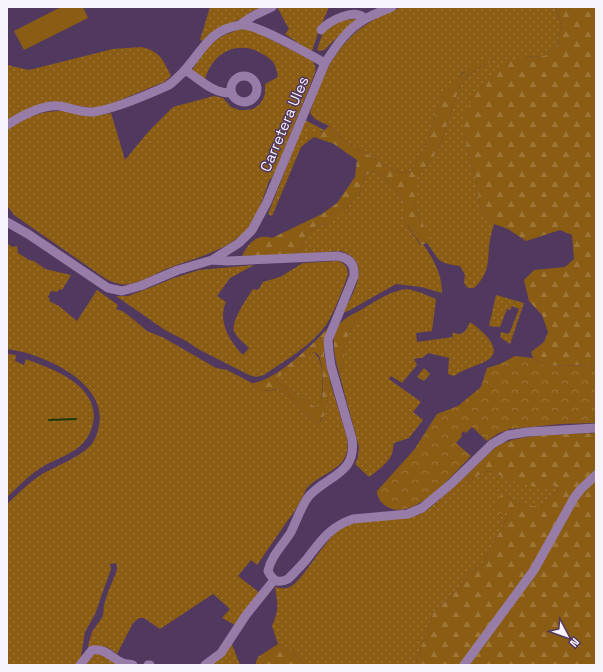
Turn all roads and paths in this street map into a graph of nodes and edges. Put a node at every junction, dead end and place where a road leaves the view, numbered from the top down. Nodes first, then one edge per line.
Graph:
1 (272, 7) edge
2 (392, 7) edge
3 (364, 19) junction
4 (241, 24) junction
5 (321, 30) dead end
6 (325, 63) junction
7 (186, 70) junction
8 (231, 93) dead end
9 (7, 125) edge
10 (7, 222) edge
11 (212, 260) junction
12 (596, 428) edge
13 (596, 475) edge
14 (274, 580) junction
15 (80, 665) edge
16 (133, 665) edge
17 (205, 665) edge
18 (464, 665) edge

1 - 4 street
2 - 3 street, Carretera Ules
3 - 5 street
3 - 6 street, Carretera Ules
4 - 6 street
4 - 7 street
6 - 11 street, Carretera Ules
7 - 8 street
7 - 9 street
10 - 11 street
11 - 14 street
12 - 14 street
13 - 18 street
14 - 17 street
15 - 16 street

